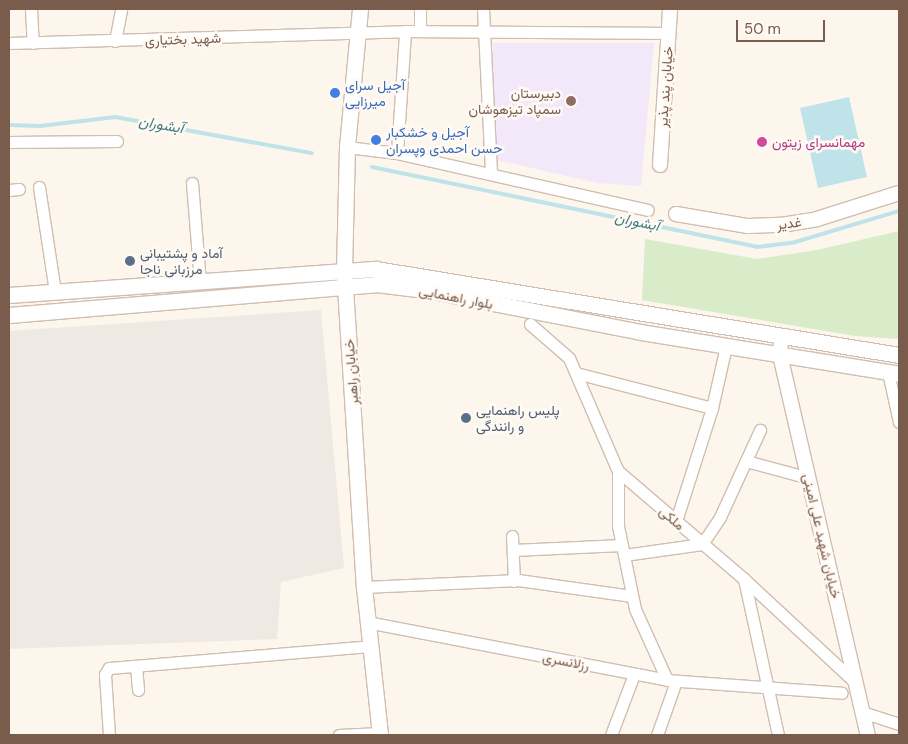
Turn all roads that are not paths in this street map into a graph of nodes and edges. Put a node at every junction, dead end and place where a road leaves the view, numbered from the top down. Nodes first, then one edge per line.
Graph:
1 (31, 9) edge
2 (121, 9) edge
3 (360, 9) edge
4 (420, 9) edge
5 (483, 9) edge
6 (670, 9) edge
7 (405, 31) junction
8 (420, 31) junction
9 (484, 32) junction
10 (669, 32) junction
11 (356, 34) junction
12 (115, 40) junction
13 (33, 43) junction
14 (9, 44) edge
15 (117, 141) dead end
16 (9, 142) edge
17 (346, 147) junction
18 (397, 153) junction
19 (660, 165) dead end
20 (491, 172) junction
21 (192, 183) dead end
22 (39, 187) dead end
23 (899, 193) edge
24 (648, 210) dead end
25 (676, 214) dead end
26 (344, 271) junction
27 (200, 282) junction
28 (345, 287) junction
29 (55, 292) junction
30 (9, 295) edge
31 (9, 315) edge
32 (530, 324) dead end
33 (781, 337) junction
34 (726, 346) junction
35 (780, 355) junction
36 (899, 355) edge
37 (576, 373) junction
38 (894, 373) edge
39 (712, 408) junction
40 (899, 422) edge
41 (760, 430) dead end
42 (746, 461) junction
43 (618, 470) junction
44 (809, 478) junction
45 (676, 521) junction
46 (512, 536) dead end
47 (702, 544) junction
48 (513, 550) junction
49 (623, 550) junction
50 (744, 579) junction
51 (514, 580) junction
52 (364, 587) junction
53 (632, 596) junction
54 (367, 622) junction
55 (370, 646) junction
56 (136, 666) junction
57 (634, 674) junction
58 (672, 680) junction
59 (856, 683) junction
60 (766, 689) junction
61 (138, 690) dead end
62 (842, 693) dead end
63 (862, 712) junction
64 (899, 724) edge
65 (380, 734) edge
66 (109, 735) edge
67 (339, 735) edge
68 (611, 735) edge
69 (657, 735) edge
70 (778, 735) edge
71 (868, 735) edge

1 - 13 street
2 - 12 street
3 - 11 main road, خیابان راهبر
4 - 8 street
5 - 9 street
6 - 10 street, خیابان پند پذیر
7 - 8 street, شهید بختیاری
7 - 11 street, شهید بختیاری
7 - 18 street
8 - 9 street, شهید بختیاری
9 - 10 street, شهید بختیاری
9 - 20 street
10 - 19 street, خیابان پند پذیر
11 - 12 street, شهید بختیاری
11 - 17 main road, خیابان راهبر
12 - 13 street, شهید بختیاری
13 - 14 street, شهید بختیاری
15 - 16 street
17 - 18 street
17 - 26 main road, خیابان راهبر
18 - 20 street
20 - 24 street
21 - 27 street
22 - 29 street
23 - 25 street, غدیر
26 - 27 main road, بلوار راهنمایی
26 - 28 main road, خیابان راهبر
26 - 33 main road, بلوار راهنمایی
27 - 29 main road, بلوار راهنمایی
28 - 31 main road, بلوار راهنمایی
28 - 34 main road, بلوار راهنمایی
28 - 52 main road, خیابان راهبر
29 - 30 main road, بلوار راهنمایی
32 - 37 street, ملکی
33 - 35 street, خیابان شهید علی امینی
33 - 36 main road, بلوار راهنمایی
34 - 35 main road, بلوار راهنمایی
34 - 39 street
35 - 38 main road, بلوار راهنمایی
35 - 44 street, خیابان شهید علی امینی
37 - 39 street
37 - 43 street, ملکی
38 - 40 street
39 - 45 street
41 - 42 street
42 - 44 street
42 - 47 street
43 - 45 street, ملکی
43 - 49 street
44 - 59 street, خیابان شهید علی امینی
45 - 47 street, ملکی
46 - 48 street
47 - 49 street
47 - 50 street, ملکی
48 - 49 street
48 - 51 street
49 - 53 street
50 - 59 street, ملکی
50 - 60 street
51 - 52 street
51 - 53 street
52 - 54 main road, خیابان راهبر
53 - 58 street
54 - 55 main road, خیابان راهبر
54 - 57 street, رزلانسری
55 - 56 street
55 - 65 main road, خیابان راهبر
56 - 61 street
56 - 66 street
57 - 58 street, رزلانسری
57 - 68 street
58 - 60 street, رزلانسری
58 - 69 street
59 - 63 street, خیابان شهید علی امینی
60 - 62 street, رزلانسری
60 - 70 street
63 - 64 street
63 - 71 street, خیابان شهید علی امینی
65 - 67 street

